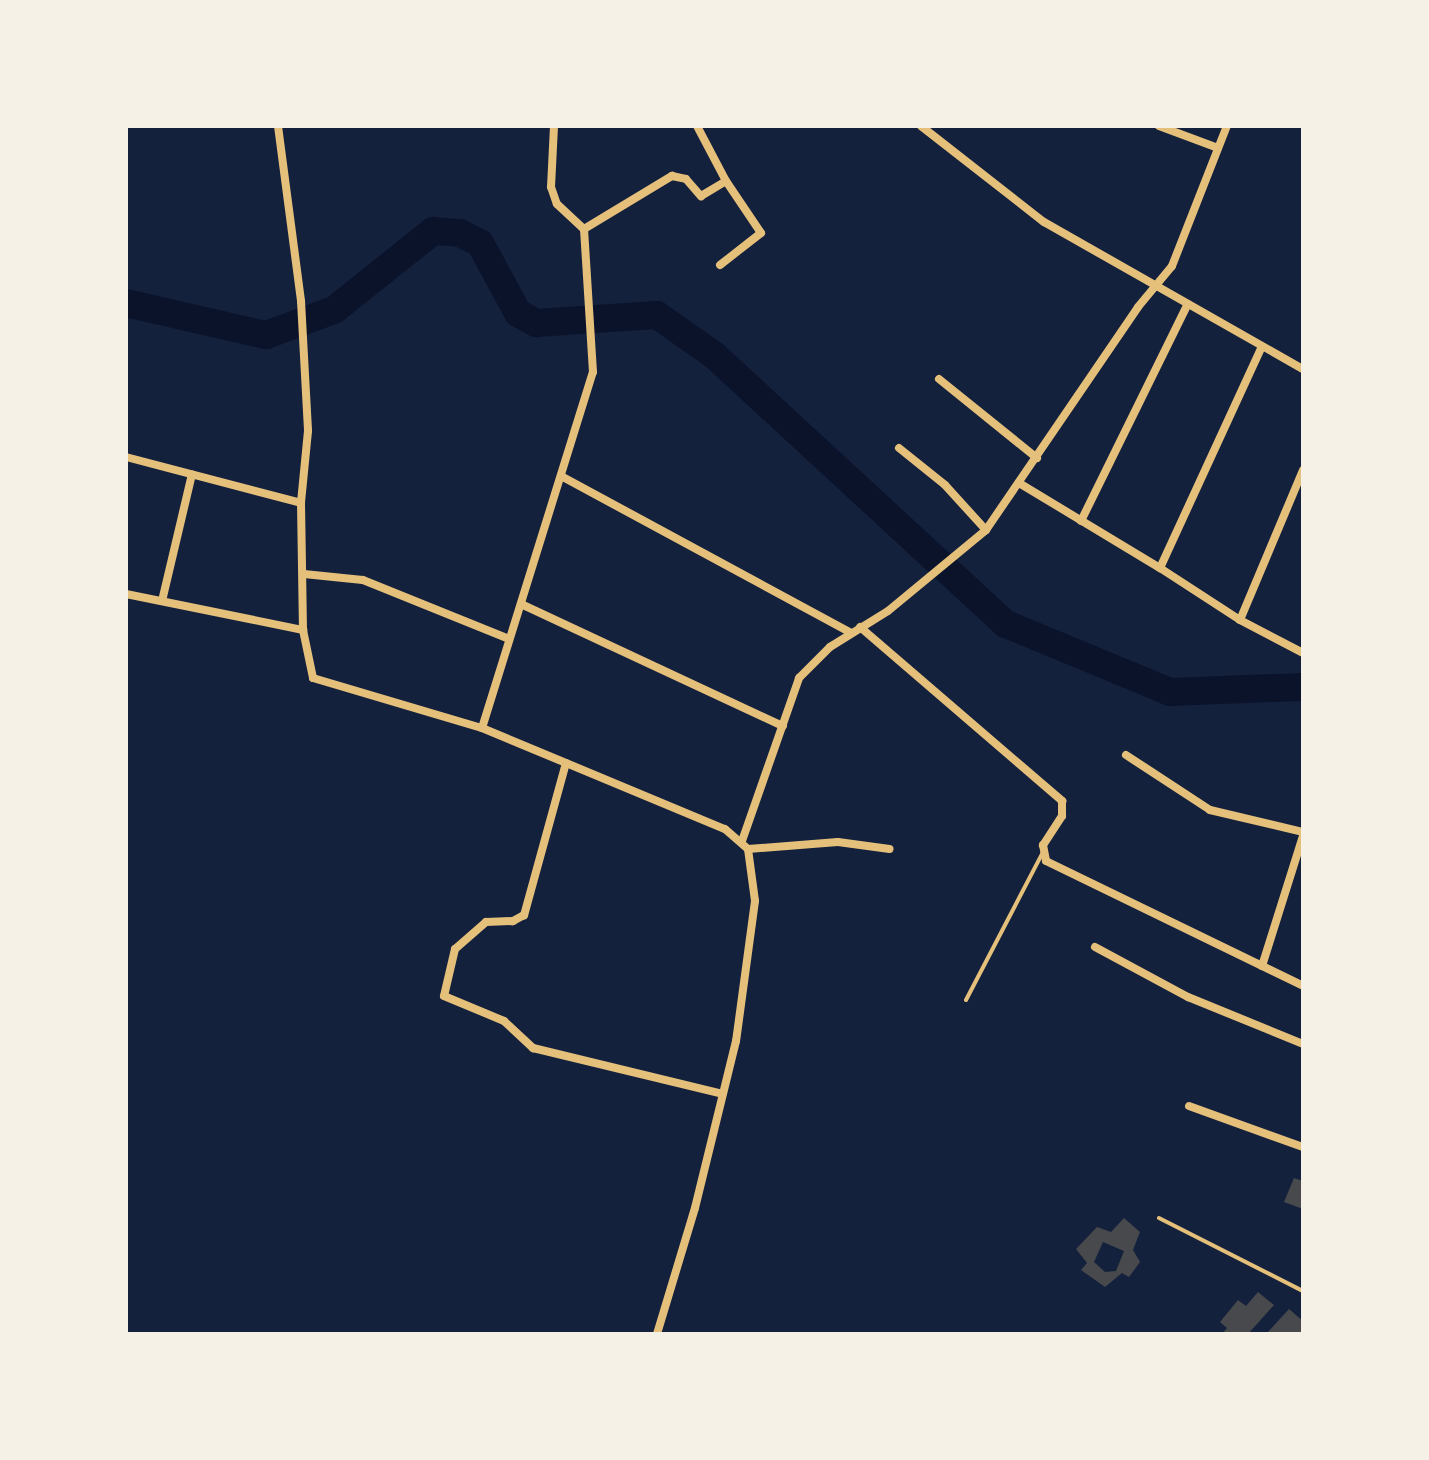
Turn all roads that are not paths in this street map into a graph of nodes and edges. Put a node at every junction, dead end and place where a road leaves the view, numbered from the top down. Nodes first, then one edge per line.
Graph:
1 (278, 126) edge
2 (554, 126) edge
3 (697, 126) edge
4 (921, 126) edge
5 (1159, 126) edge
6 (1227, 126) edge
7 (1218, 148) junction
8 (726, 181) junction
9 (584, 229) junction
10 (720, 265) dead end
11 (1156, 285) junction
12 (1188, 304) junction
13 (1262, 346) junction
14 (1303, 369) edge
15 (939, 379) dead end
16 (899, 448) dead end
17 (126, 457) edge
18 (1037, 458) junction
19 (1303, 470) edge
20 (192, 474) junction
21 (561, 476) junction
22 (1019, 483) junction
23 (301, 503) junction
24 (1081, 521) junction
25 (986, 530) junction
26 (1160, 568) junction
27 (304, 574) junction
28 (126, 594) edge
29 (162, 601) junction
30 (521, 604) junction
31 (1240, 620) junction
32 (860, 627) junction
33 (303, 630) junction
34 (851, 633) junction
35 (509, 639) junction
36 (1303, 653) edge
37 (783, 726) junction
38 (482, 728) junction
39 (1126, 755) dead end
40 (566, 763) junction
41 (1303, 834) edge
42 (745, 845) junction
43 (890, 849) dead end
44 (1042, 854) junction
45 (1095, 947) dead end
46 (1262, 966) junction
47 (1303, 986) edge
48 (966, 1000) dead end
49 (1303, 1044) edge
50 (723, 1094) junction
51 (1189, 1106) dead end
52 (1303, 1147) edge
53 (1159, 1218) dead end
54 (1303, 1291) edge
55 (657, 1334) edge

1 - 23 street
2 - 9 street
3 - 8 street
4 - 11 street
5 - 7 street
6 - 7 street
7 - 11 street
8 - 9 street
8 - 10 street
9 - 21 street
11 - 12 street
11 - 18 street
12 - 13 street
12 - 24 street
13 - 14 street
13 - 26 street
15 - 18 street
16 - 25 street
17 - 20 street
18 - 22 street
19 - 31 street
20 - 23 street
20 - 29 street
21 - 30 street
21 - 34 street
22 - 24 street
22 - 25 street
23 - 27 street
24 - 26 street
25 - 32 street
26 - 31 street
27 - 33 street
27 - 35 street
28 - 29 street
29 - 33 street
30 - 35 street
30 - 37 street
31 - 36 street
32 - 34 street
32 - 44 street
33 - 38 street
34 - 37 street
35 - 38 street
37 - 42 street
38 - 40 street
39 - 41 street
40 - 42 street
40 - 50 street
41 - 46 street
42 - 43 street
42 - 50 street
44 - 46 street
44 - 48 lane
45 - 49 street
46 - 47 street
50 - 55 street
51 - 52 street
53 - 54 lane

